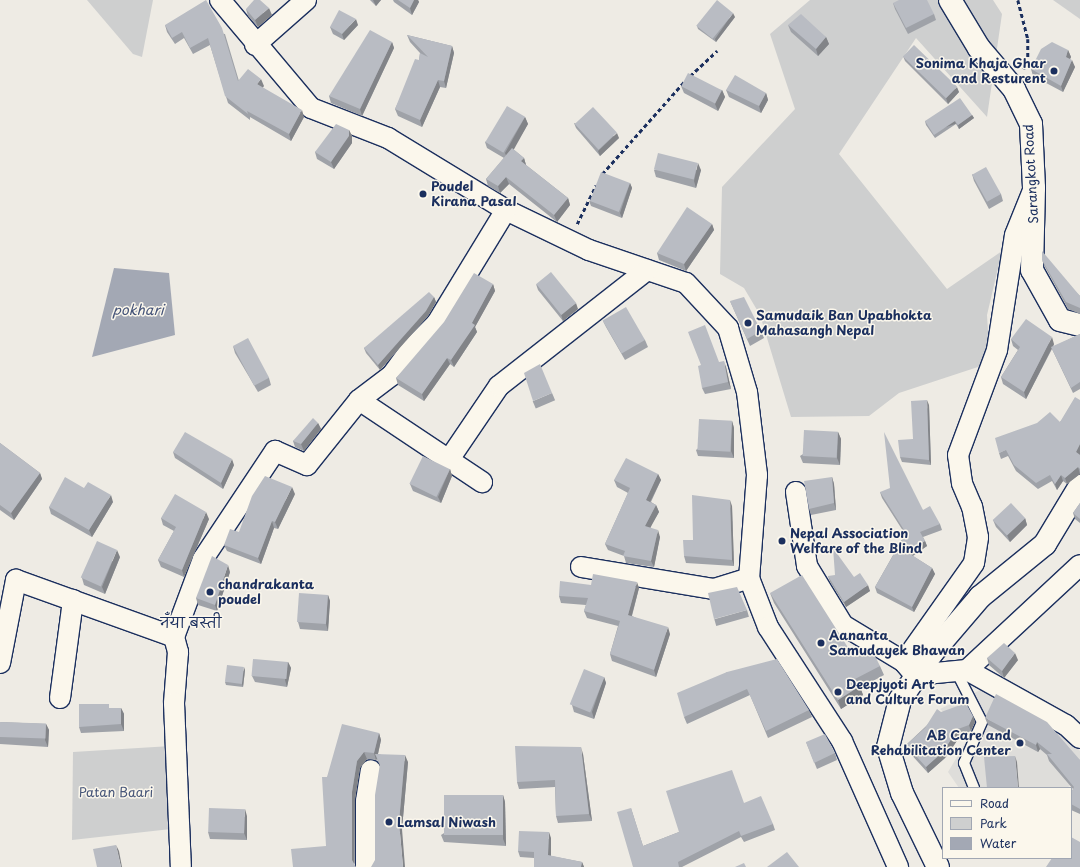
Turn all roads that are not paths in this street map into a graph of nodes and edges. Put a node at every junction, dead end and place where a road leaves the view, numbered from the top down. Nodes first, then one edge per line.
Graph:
1 (220, 0) edge
2 (306, 0) edge
3 (950, 0) edge
4 (255, 45) junction
5 (1034, 188) junction
6 (506, 210) junction
7 (648, 270) junction
8 (1080, 325) edge
9 (360, 400) junction
10 (448, 461) junction
11 (482, 482) dead end
12 (1080, 486) edge
13 (796, 492) dead end
14 (1080, 565) edge
15 (581, 567) dead end
16 (749, 578) junction
17 (73, 600) junction
18 (174, 637) junction
19 (0, 663) edge
20 (910, 669) junction
21 (962, 670) junction
22 (60, 698) dead end
23 (1080, 738) edge
24 (371, 770) dead end
25 (974, 787) edge
26 (890, 864) edge
27 (181, 867) edge
28 (366, 867) edge
29 (938, 867) edge

1 - 4 street
2 - 4 street
3 - 5 street, Sarangkot Road
4 - 6 street
5 - 8 street, Sarangkot Road
5 - 20 street
6 - 7 street
6 - 9 street
7 - 10 street
7 - 16 street
9 - 10 street
9 - 18 street
10 - 11 street
12 - 20 street
13 - 20 street
14 - 21 street
15 - 16 street
16 - 26 street
17 - 18 street
17 - 19 street
17 - 22 street
18 - 27 street
20 - 21 street
20 - 29 street
21 - 23 street
21 - 25 lane
24 - 28 street

